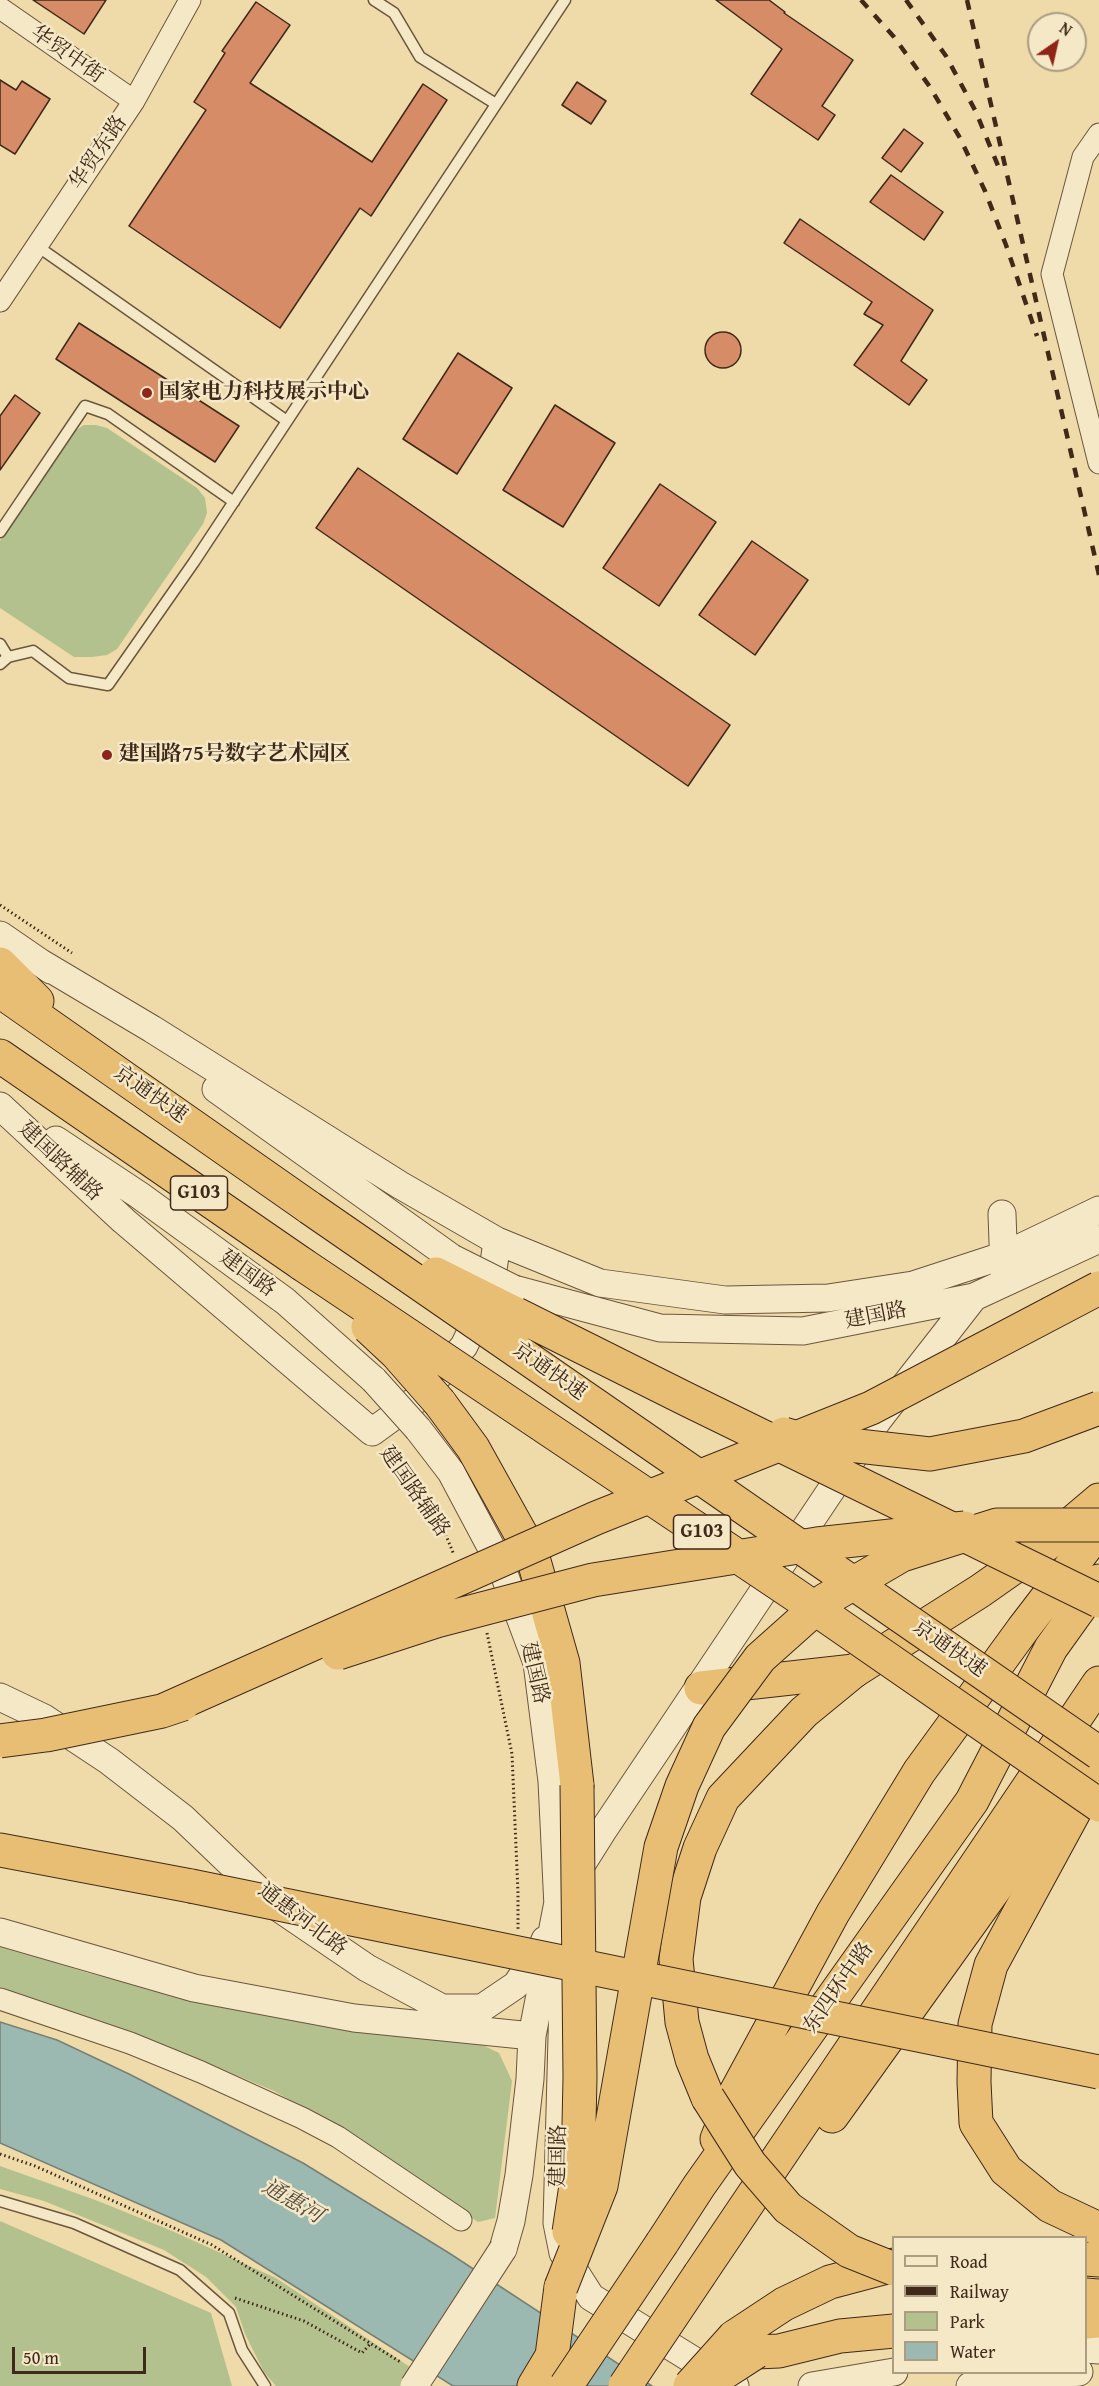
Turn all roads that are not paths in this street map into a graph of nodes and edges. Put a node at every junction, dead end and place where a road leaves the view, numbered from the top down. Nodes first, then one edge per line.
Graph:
1 (189, 0) edge
2 (374, 0) edge
3 (550, 0) edge
4 (562, 3) edge
5 (0, 8) edge
6 (134, 101) junction
7 (496, 104) junction
8 (1099, 134) edge
9 (37, 246) junction
10 (0, 301) edge
11 (287, 421) junction
12 (1099, 463) edge
13 (234, 502) junction
14 (0, 532) edge
15 (0, 644) edge
16 (4, 660) edge
17 (0, 935) edge
18 (36, 960) junction
19 (0, 964) edge
20 (0, 992) edge
21 (87, 1051) junction
22 (0, 1056) edge
23 (0, 1105) edge
24 (310, 1208) junction
25 (1099, 1210) edge
26 (1002, 1214) dead end
27 (1099, 1239) edge
28 (497, 1241) junction
29 (1005, 1255) junction
30 (302, 1264) junction
31 (1004, 1283) junction
32 (1099, 1288) edge
33 (974, 1297) junction
34 (449, 1363) junction
35 (686, 1399) junction
36 (1099, 1408) edge
37 (1099, 1500) edge
38 (996, 1525) junction
39 (1099, 1528) edge
40 (1099, 1581) edge
41 (1099, 1601) edge
42 (854, 1671) junction
43 (1099, 1683) edge
44 (700, 1688) junction
45 (0, 1698) edge
46 (162, 1712) junction
47 (0, 1742) edge
48 (1099, 1743) edge
49 (1099, 1753) edge
50 (1099, 1766) edge
51 (1099, 1805) edge
52 (0, 1850) edge
53 (558, 1902) junction
54 (0, 1932) edge
55 (0, 1999) edge
56 (532, 2036) junction
57 (1096, 2072) edge
58 (699, 2186) junction
59 (0, 2201) edge
60 (460, 2220) dead end
61 (1099, 2229) edge
62 (719, 2246) junction
63 (892, 2266) edge
64 (892, 2267) edge
65 (561, 2287) junction
66 (892, 2331) edge
67 (745, 2344) junction
68 (892, 2372) edge
69 (1071, 2374) edge
70 (412, 2377) edge
71 (265, 2386) edge
72 (534, 2386) edge
73 (566, 2386) edge
74 (626, 2386) edge
75 (690, 2386) edge
76 (704, 2386) edge
77 (735, 2386) edge
78 (812, 2386) edge
79 (970, 2386) edge

1 - 6 street, 华贸东路
2 - 7 lane
3 - 4 lane
4 - 7 lane
5 - 6 street, 华贸中街
6 - 9 street, 华贸东路
7 - 11 lane
8 - 12 street
9 - 10 street, 华贸东路
9 - 11 lane
11 - 13 lane
13 - 14 lane
13 - 16 lane
15 - 16 lane
17 - 18 street, 建国路
18 - 28 street
18 - 33 street, 建国路, bridge
19 - 21 highway
20 - 21 highway, 京通快速 / G103
21 - 24 highway, 京通快速 / G103
22 - 30 highway, 京通快速 / G103
23 - 34 street, 建国路辅路
23 - 53 street, 建国路, bridge
24 - 35 highway, bridge
24 - 49 highway, 京通快速 / G103, bridge
25 - 29 street
26 - 29 street
27 - 31 street, 建国路
28 - 29 street
28 - 34 street
29 - 31 street
30 - 34 highway, 京通快速 / G103, bridge
30 - 65 highway, bridge
31 - 33 street, 建国路
32 - 46 highway, bridge
33 - 44 street
34 - 51 highway, 京通快速 / G103, bridge
35 - 36 highway, bridge
35 - 41 highway, bridge
37 - 42 highway
38 - 39 highway, bridge
38 - 46 highway, bridge
38 - 65 highway, bridge
39 - 58 highway
40 - 58 highway, 东四环中路
42 - 44 highway
42 - 63 highway, bridge
43 - 62 highway, 东四环中路
44 - 53 street
45 - 53 street, 通惠河北路
46 - 47 highway, bridge
48 - 62 highway
50 - 61 highway
52 - 57 highway, bridge
53 - 56 street
53 - 77 street, 建国路
54 - 56 street
55 - 60 street
56 - 70 street, bridge
58 - 73 highway, 东四环中路, bridge
59 - 71 lane
62 - 74 highway, 东四环中路, bridge
64 - 67 highway
65 - 72 highway
66 - 67 highway
67 - 75 highway, bridge
67 - 76 highway, bridge
68 - 78 street
69 - 79 street

